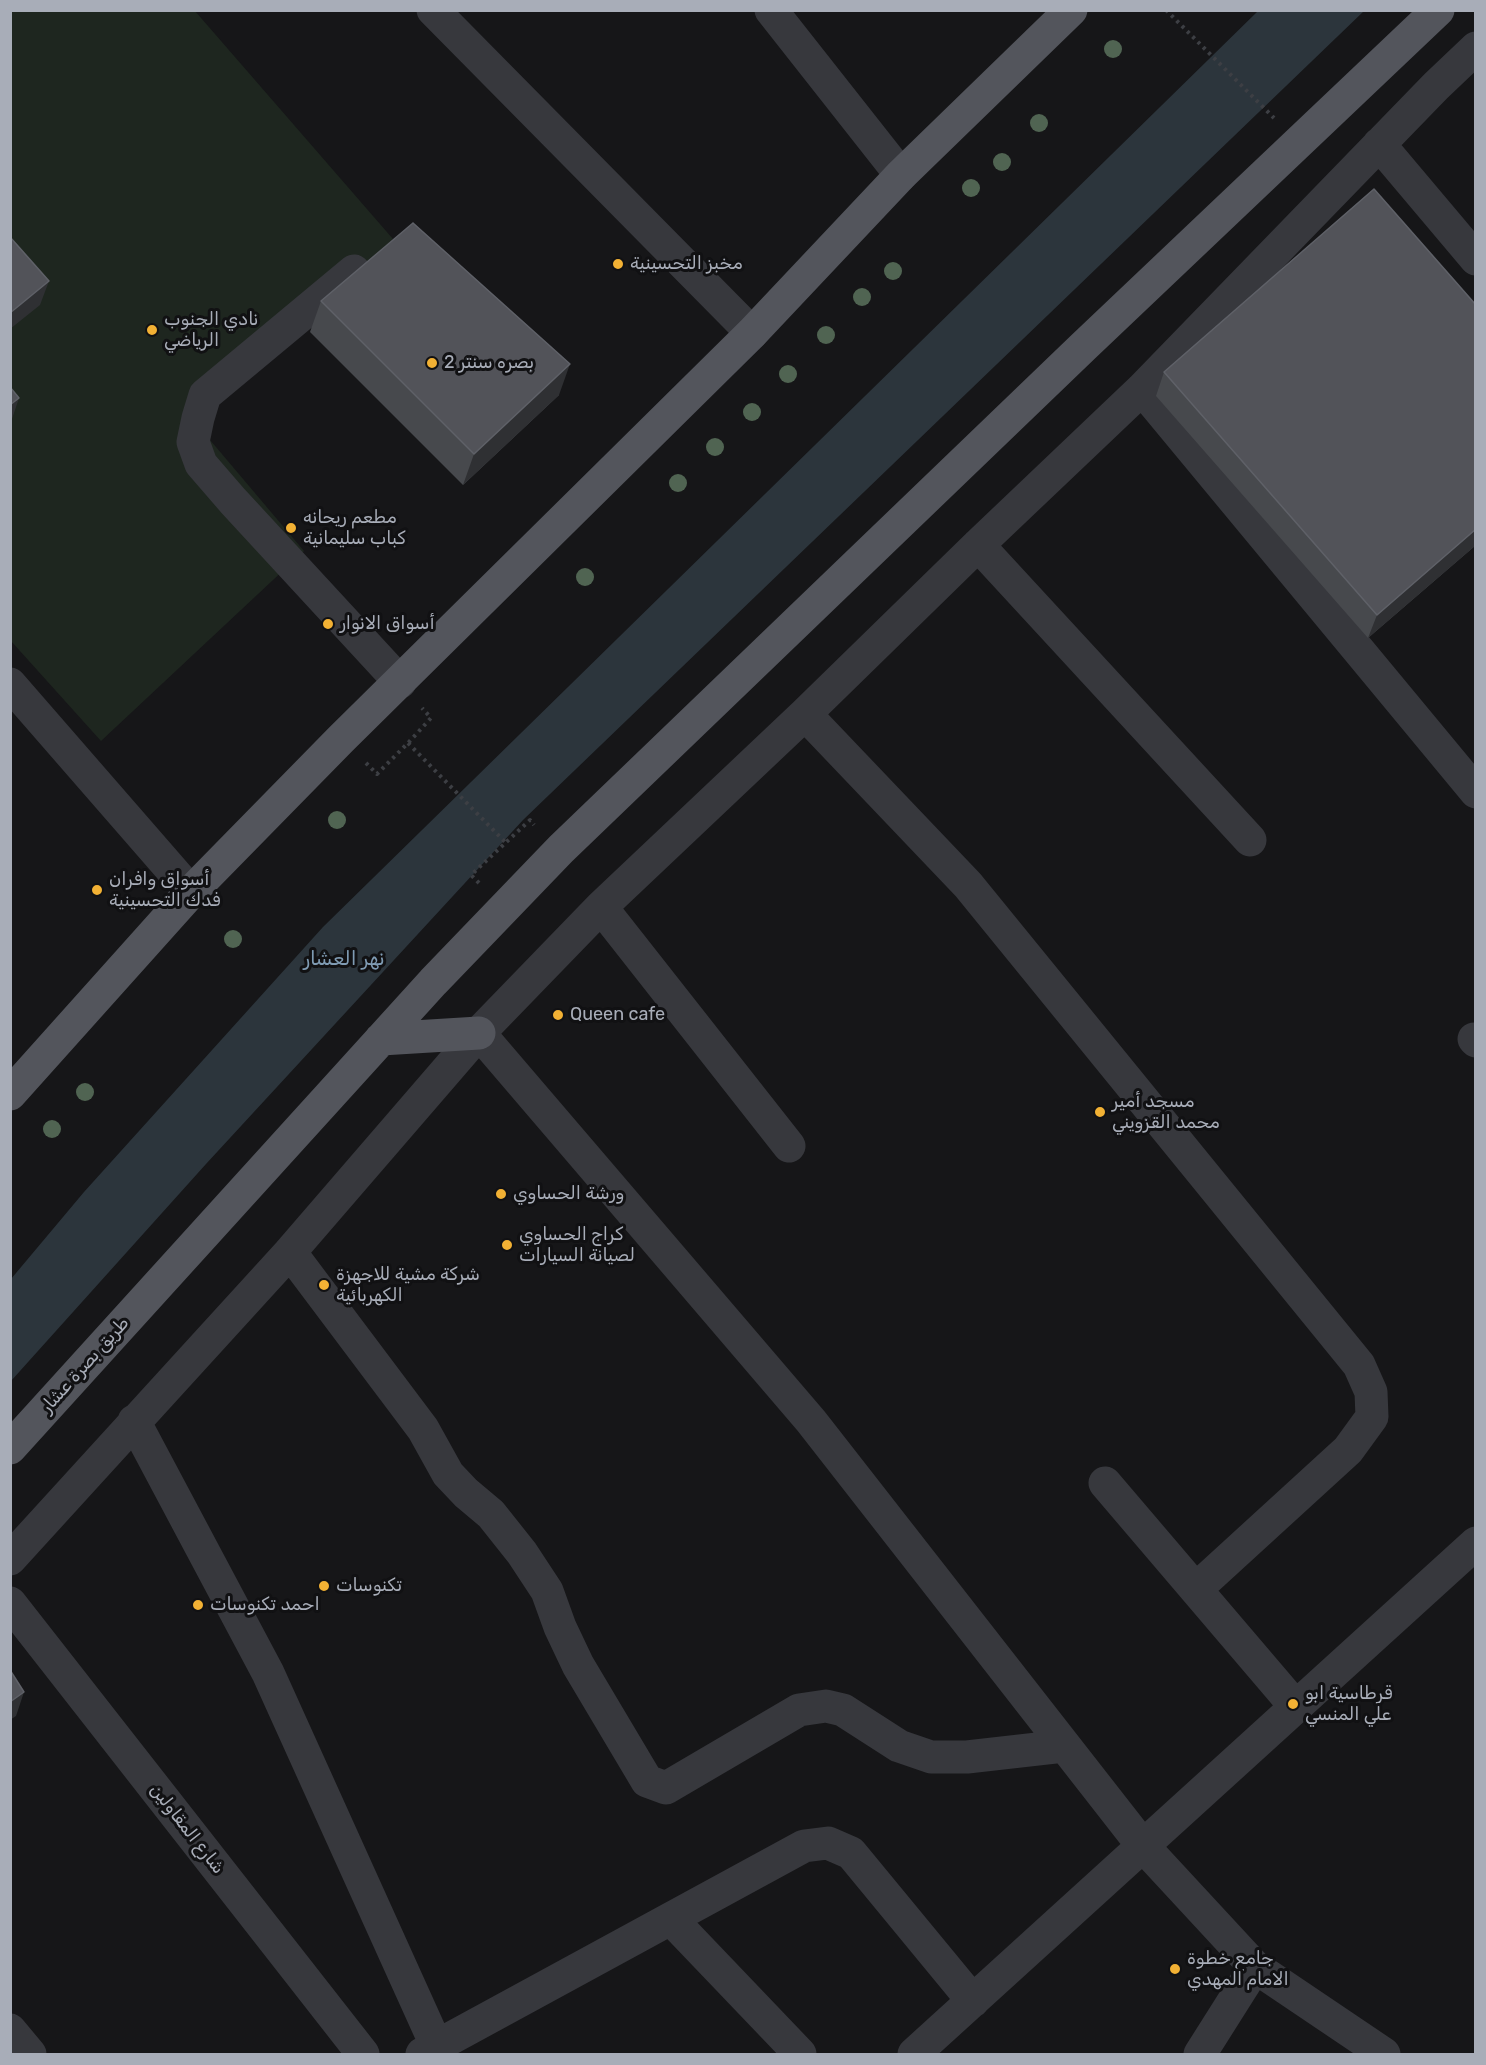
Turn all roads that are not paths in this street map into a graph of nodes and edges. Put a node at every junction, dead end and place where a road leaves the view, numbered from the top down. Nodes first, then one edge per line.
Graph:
1 (433, 10) edge
2 (771, 10) edge
3 (1071, 10) edge
4 (1438, 10) edge
5 (1476, 48) edge
6 (1379, 144) junction
7 (901, 175) junction
8 (1476, 259) edge
9 (354, 271) edge
10 (752, 333) junction
11 (1142, 388) junction
12 (978, 545) junction
13 (400, 682) junction
14 (10, 684) edge
15 (805, 714) junction
16 (1476, 792) edge
17 (1250, 840) dead end
18 (191, 892) junction
19 (601, 907) junction
20 (479, 1033) junction
21 (381, 1039) junction
22 (10, 1094) edge
23 (789, 1146) dead end
24 (290, 1252) junction
25 (134, 1421) junction
26 (10, 1448) edge
27 (1105, 1483) dead end
28 (1476, 1544) edge
29 (10, 1559) edge
30 (1196, 1589) junction
31 (10, 1603) edge
32 (1296, 1707) junction
33 (1064, 1746) junction
34 (1143, 1846) junction
35 (671, 1919) junction
36 (1255, 1967) junction
37 (973, 2001) junction
38 (10, 2030) edge
39 (429, 2051) edge
40 (30, 2055) edge
41 (363, 2055) edge
42 (800, 2055) edge
43 (914, 2055) edge
44 (1200, 2055) edge
45 (1384, 2055) edge

1 - 10 street
2 - 7 street
3 - 7 main road
4 - 21 main road, طريق بصرة عشار
5 - 6 street
6 - 8 street
6 - 11 street
7 - 10 main road
9 - 13 street
10 - 13 main road
11 - 12 street
11 - 16 street
12 - 15 street
12 - 17 street
13 - 18 main road
14 - 18 street
15 - 19 street
15 - 30 street
18 - 22 main road
19 - 20 street
19 - 23 street
20 - 21 main road
20 - 24 street
20 - 33 street
21 - 26 main road, طريق بصرة عشار
24 - 25 street
24 - 33 street
25 - 29 street
25 - 39 street
27 - 30 street
28 - 32 street
30 - 32 street
31 - 41 street, شارع المقاولين
32 - 34 street
33 - 34 street
34 - 36 street
34 - 37 street
35 - 37 street
35 - 39 street
35 - 42 street
36 - 44 street
36 - 45 street
37 - 43 street
38 - 40 street

